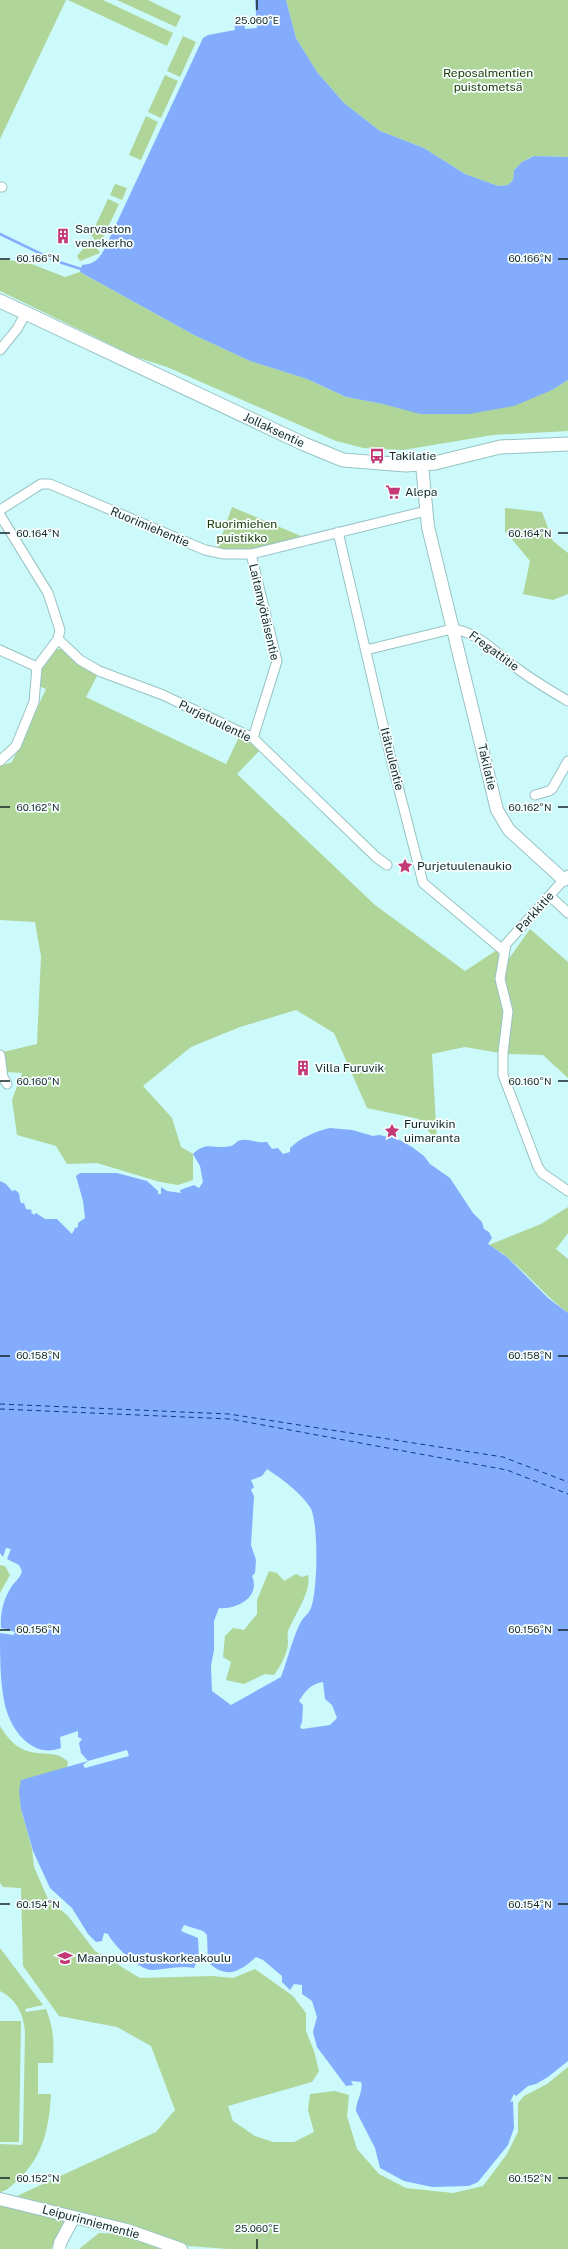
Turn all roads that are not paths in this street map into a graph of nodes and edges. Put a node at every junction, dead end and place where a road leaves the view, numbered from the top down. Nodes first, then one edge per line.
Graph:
1 (0, 300) edge
2 (26, 313) junction
3 (0, 350) edge
4 (567, 445) edge
5 (422, 465) junction
6 (0, 510) edge
7 (426, 511) junction
8 (0, 515) edge
9 (338, 532) junction
10 (251, 554) junction
11 (452, 629) junction
12 (58, 639) junction
13 (0, 650) edge
14 (366, 650) junction
15 (37, 667) junction
16 (568, 701) edge
17 (253, 738) junction
18 (0, 760) edge
19 (568, 761) edge
20 (535, 795) dead end
21 (387, 865) dead end
22 (566, 877) edge
23 (550, 896) junction
24 (568, 913) edge
25 (504, 951) junction
26 (0, 1055) edge
27 (7, 1084) dead end
28 (568, 1191) edge
29 (0, 2199) edge
30 (74, 2217) junction
31 (59, 2249) edge
32 (181, 2249) edge

1 - 2 main road, Jollaksentie
2 - 3 street
2 - 5 main road, Jollaksentie
4 - 5 main road, Jollaksentie
5 - 7 street, Takilatie
6 - 10 street, Ruorimiehentie
7 - 9 street, Ruorimiehentie
7 - 11 street, Takilatie
8 - 12 street
9 - 10 street, Ruorimiehentie
9 - 14 street, Itätuulentie
10 - 17 street, Laitamyötäisentie
11 - 14 street, Fregattitie
11 - 16 street, Fregattitie
11 - 22 street, Takilatie
12 - 15 street
12 - 17 street, Purjetuulentie
13 - 15 street
14 - 25 street, Itätuulentie
15 - 18 street
17 - 21 street, Purjetuulentie
19 - 20 street
22 - 23 street, Parkkitie
23 - 24 street
23 - 25 street, Parkkitie
25 - 28 street
26 - 27 street
29 - 30 street, Leipurinniementie
30 - 31 street
30 - 32 street, Leipurinniementie

